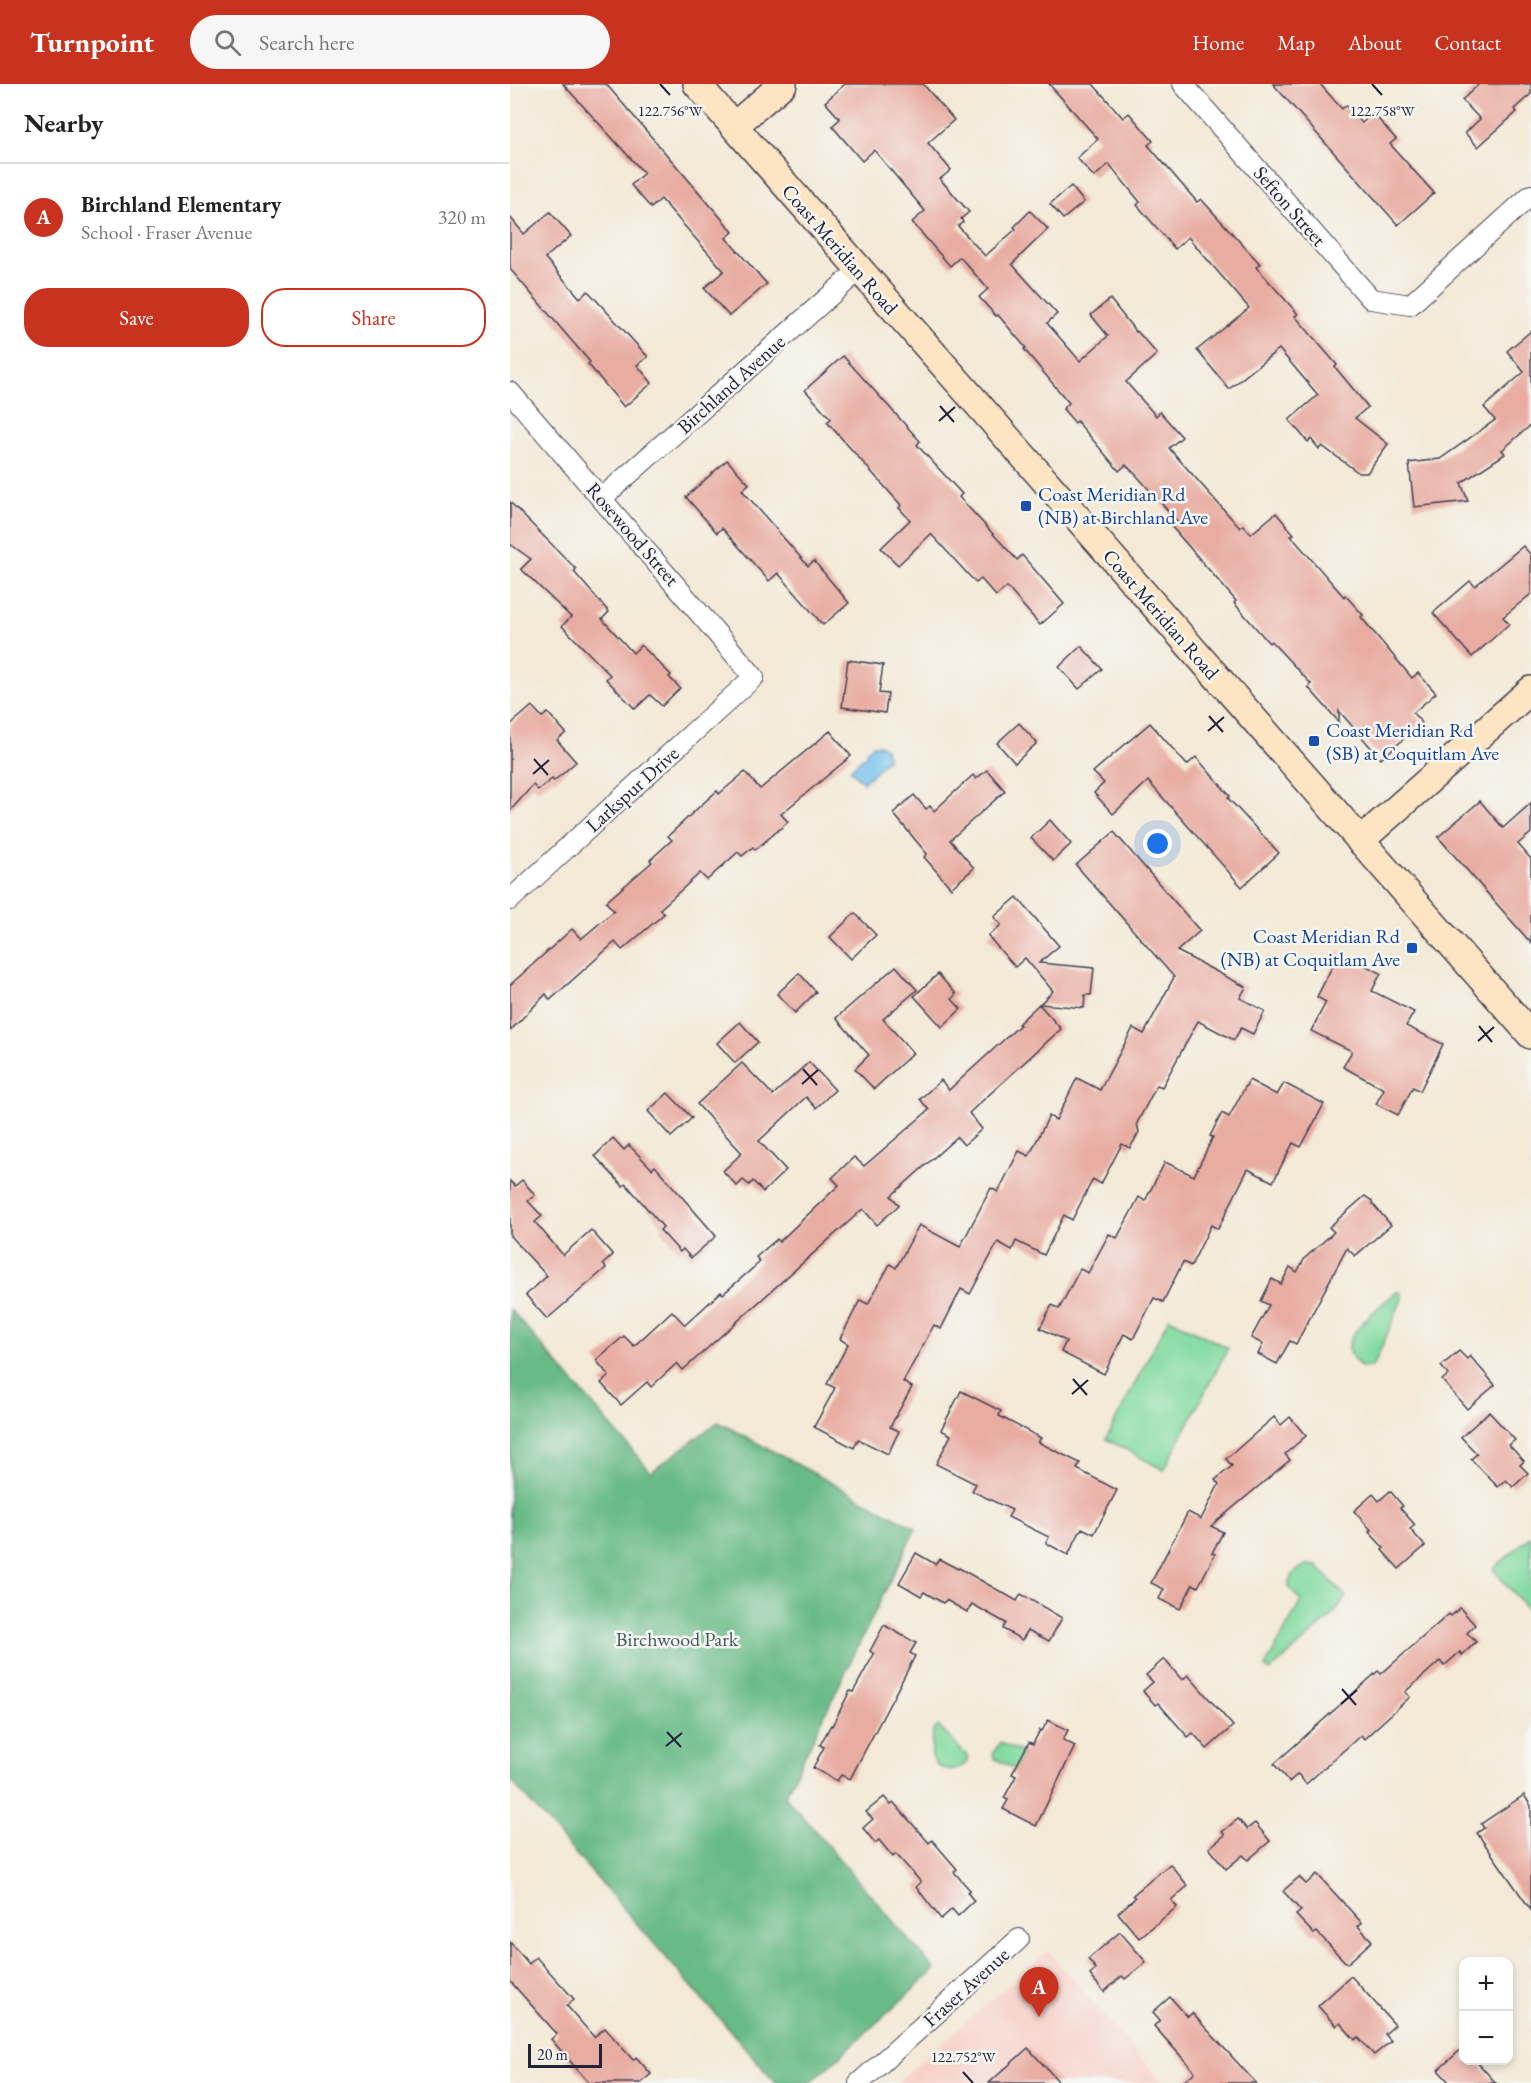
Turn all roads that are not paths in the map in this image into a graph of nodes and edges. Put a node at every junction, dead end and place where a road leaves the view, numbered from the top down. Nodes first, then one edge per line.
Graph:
1 (697, 84) edge
2 (783, 84) edge
3 (1183, 84) edge
4 (734, 126) junction
5 (1531, 195) edge
6 (859, 270) junction
7 (510, 392) edge
8 (602, 498) junction
9 (754, 677) joint
10 (1531, 690) edge
11 (1360, 841) junction
12 (510, 900) edge
13 (1531, 1035) edge
14 (1019, 1939) dead end
15 (859, 2083) edge

1 - 4 main road, Coast Meridian Road
2 - 4 main road
3 - 5 street, Sefton Street
4 - 6 main road, Coast Meridian Road
6 - 8 street, Birchland Avenue
6 - 11 main road, Coast Meridian Road
7 - 8 street, Rosewood Street
8 - 9 street, Rosewood Street
9 - 12 street, Larkspur Drive
10 - 11 main road
11 - 13 main road, Coast Meridian Road
14 - 15 street, Fraser Avenue

